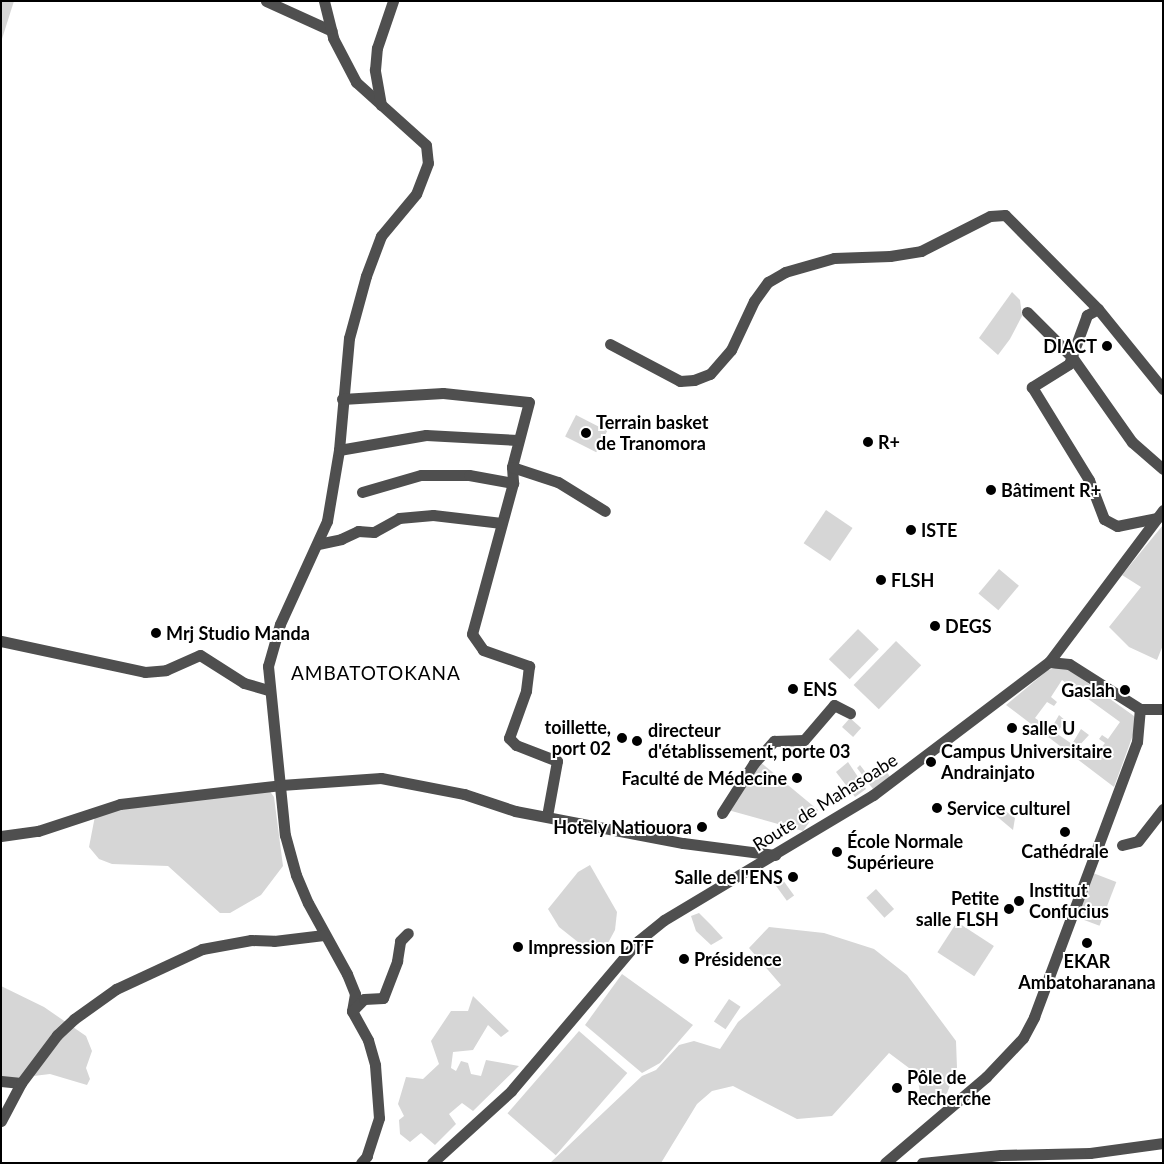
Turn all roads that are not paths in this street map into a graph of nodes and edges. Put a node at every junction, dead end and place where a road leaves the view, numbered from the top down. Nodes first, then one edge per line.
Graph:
1 (266, 1) edge
2 (324, 1) edge
3 (394, 1) edge
4 (332, 31) junction
5 (381, 105) junction
6 (1098, 309) junction
7 (1028, 312) dead end
8 (610, 344) dead end
9 (1072, 357) junction
10 (1163, 390) edge
11 (342, 399) junction
12 (518, 440) junction
13 (340, 450) junction
14 (512, 467) junction
15 (1163, 469) edge
16 (513, 483) junction
17 (362, 492) dead end
18 (605, 512) dead end
19 (1160, 514) edge
20 (502, 523) junction
21 (318, 544) junction
22 (1, 641) edge
23 (1049, 662) junction
24 (269, 690) junction
25 (1140, 709) junction
26 (1163, 709) edge
27 (850, 713) dead end
28 (281, 785) junction
29 (1163, 810) edge
30 (722, 813) dead end
31 (547, 816) junction
32 (1, 836) edge
33 (1122, 846) dead end
34 (775, 854) junction
35 (408, 933) dead end
36 (324, 935) junction
37 (352, 1011) junction
38 (1, 1081) edge
39 (21, 1082) junction
40 (1, 1121) edge
41 (1163, 1143) edge
42 (361, 1163) edge
43 (432, 1163) edge
44 (885, 1163) edge
45 (922, 1163) edge

1 - 4 street
2 - 4 street
3 - 5 street
4 - 5 street
5 - 11 street
6 - 8 street
6 - 9 street
6 - 10 street
7 - 9 street
9 - 15 street
9 - 19 street
11 - 12 street
11 - 13 street
12 - 13 street
12 - 14 street
13 - 21 street
14 - 16 street
14 - 18 street
16 - 17 street
16 - 20 street
19 - 23 street, Route de Mahasoabe
20 - 21 street
20 - 31 street
21 - 24 street
22 - 24 street
23 - 25 street
23 - 34 street, Route de Mahasoabe
24 - 28 street
25 - 26 street
25 - 44 street
27 - 30 street
28 - 31 street
28 - 32 street
28 - 36 street
29 - 33 street
31 - 34 street
34 - 43 street, Route de Mahasoabe
35 - 37 street
36 - 37 street
36 - 39 street
37 - 42 street
38 - 39 street
39 - 40 street
41 - 45 street

